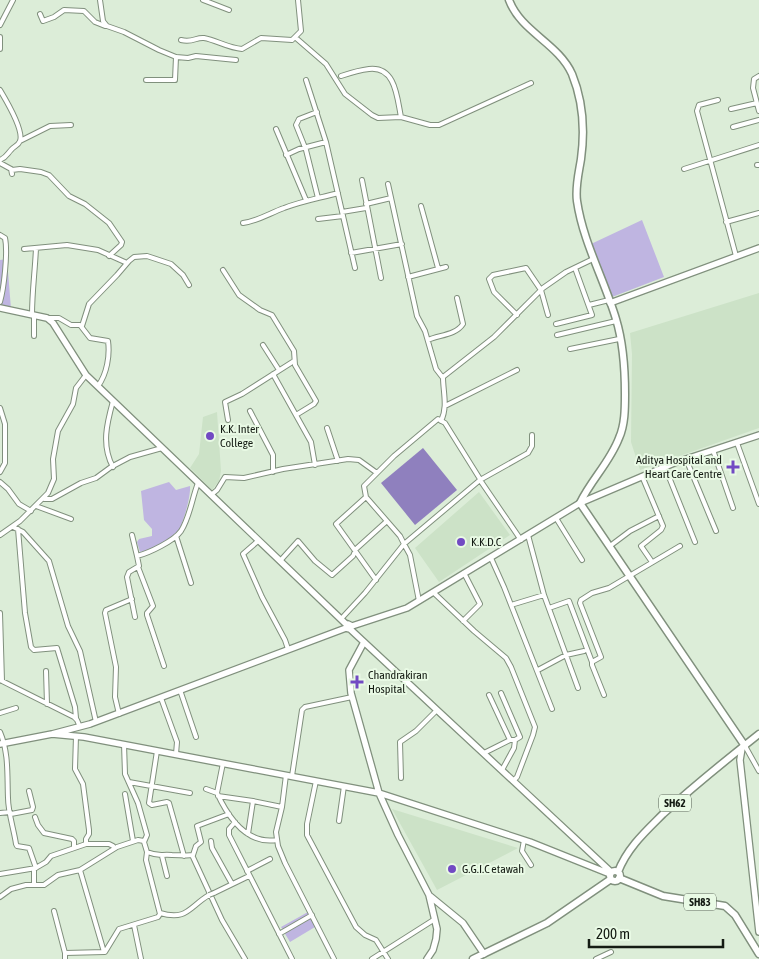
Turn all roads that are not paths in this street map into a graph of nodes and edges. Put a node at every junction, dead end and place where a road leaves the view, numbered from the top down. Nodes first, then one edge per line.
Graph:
1 (13, 0) edge
2 (100, 0) edge
3 (203, 0) edge
4 (298, 0) edge
5 (509, 0) edge
6 (229, 10) dead end
7 (40, 14) dead end
8 (0, 25) edge
9 (107, 26) junction
10 (0, 37) edge
11 (296, 38) junction
12 (181, 40) dead end
13 (0, 49) edge
14 (176, 57) junction
15 (236, 60) dead end
16 (341, 76) dead end
17 (759, 76) edge
18 (146, 80) dead end
19 (306, 80) dead end
20 (531, 83) dead end
21 (0, 90) edge
22 (718, 100) dead end
23 (757, 103) junction
24 (731, 109) dead end
25 (759, 111) edge
26 (317, 112) junction
27 (401, 117) junction
28 (759, 120) edge
29 (71, 125) dead end
30 (733, 127) dead end
31 (276, 129) dead end
32 (20, 141) junction
33 (326, 142) junction
34 (759, 145) edge
35 (305, 148) junction
36 (286, 155) junction
37 (709, 160) junction
38 (0, 162) edge
39 (684, 169) dead end
40 (362, 180) dead end
41 (388, 184) dead end
42 (338, 193) junction
43 (318, 198) junction
44 (391, 198) junction
45 (306, 200) junction
46 (366, 206) junction
47 (421, 206) dead end
48 (759, 213) edge
49 (343, 214) junction
50 (318, 219) dead end
51 (726, 222) junction
52 (243, 223) dead end
53 (0, 235) edge
54 (402, 244) junction
55 (36, 248) junction
56 (759, 248) edge
57 (24, 249) dead end
58 (376, 249) junction
59 (351, 253) junction
60 (109, 256) junction
61 (736, 256) junction
62 (593, 259) junction
63 (127, 263) junction
64 (446, 267) dead end
65 (354, 268) dead end
66 (438, 268) junction
67 (575, 268) junction
68 (223, 270) dead end
69 (408, 277) junction
70 (381, 278) dead end
71 (189, 285) dead end
72 (541, 290) junction
73 (457, 298) dead end
74 (0, 302) edge
75 (610, 302) junction
76 (589, 305) junction
77 (0, 308) edge
78 (33, 315) junction
79 (516, 315) junction
80 (548, 315) dead end
81 (47, 318) junction
82 (616, 321) junction
83 (556, 324) dead end
84 (79, 325) junction
85 (557, 334) dead end
86 (34, 336) dead end
87 (619, 339) junction
88 (428, 340) junction
89 (263, 345) dead end
90 (570, 349) dead end
91 (294, 361) junction
92 (279, 370) junction
93 (517, 370) dead end
94 (273, 374) junction
95 (86, 375) junction
96 (443, 378) junction
97 (98, 386) junction
98 (113, 401) junction
99 (445, 406) junction
100 (0, 408) edge
101 (250, 411) dead end
102 (296, 415) junction
103 (228, 420) dead end
104 (441, 421) junction
105 (5, 424) junction
106 (0, 425) edge
107 (327, 428) dead end
108 (532, 435) dead end
109 (759, 435) edge
110 (737, 443) junction
111 (162, 448) junction
112 (713, 450) junction
113 (686, 459) junction
114 (338, 461) junction
115 (315, 465) junction
116 (113, 466) junction
117 (665, 467) junction
118 (0, 472) edge
119 (273, 472) junction
120 (377, 473) junction
121 (642, 476) junction
122 (480, 480) junction
123 (0, 482) edge
124 (198, 483) junction
125 (211, 495) junction
126 (366, 497) junction
127 (44, 499) junction
128 (580, 503) junction
129 (759, 504) edge
130 (36, 506) junction
131 (734, 508) dead end
132 (31, 511) junction
133 (659, 516) junction
134 (556, 518) junction
135 (70, 519) dead end
136 (387, 521) junction
137 (13, 527) junction
138 (18, 529) junction
139 (716, 531) dead end
140 (0, 535) edge
141 (132, 535) dead end
142 (528, 535) junction
143 (176, 536) junction
144 (521, 540) junction
145 (258, 541) junction
146 (695, 542) dead end
147 (404, 544) junction
148 (610, 546) junction
149 (680, 546) dead end
150 (355, 551) junction
151 (137, 556) junction
152 (491, 558) junction
153 (582, 560) dead end
154 (280, 561) junction
155 (652, 562) junction
156 (138, 567) junction
157 (464, 574) junction
158 (629, 575) junction
159 (376, 580) junction
160 (191, 583) dead end
161 (433, 592) junction
162 (544, 594) junction
163 (132, 599) junction
164 (419, 600) junction
165 (511, 605) junction
166 (549, 608) junction
167 (0, 613) edge
168 (135, 617) dead end
169 (341, 619) junction
170 (463, 621) junction
171 (349, 627) junction
172 (1, 639) edge
173 (364, 642) junction
174 (288, 649) junction
175 (584, 651) dead end
176 (566, 655) junction
177 (592, 662) junction
178 (164, 666) dead end
179 (538, 670) junction
180 (46, 671) dead end
181 (1, 680) edge
182 (578, 688) dead end
183 (180, 690) junction
184 (501, 693) dead end
185 (489, 695) dead end
186 (604, 695) dead end
187 (352, 697) junction
188 (161, 698) junction
189 (47, 704) junction
190 (16, 708) dead end
191 (552, 709) dead end
192 (437, 710) junction
193 (0, 713) edge
194 (119, 714) junction
195 (76, 718) junction
196 (96, 722) junction
197 (80, 727) junction
198 (0, 732) edge
199 (52, 734) junction
200 (759, 734) edge
201 (76, 736) junction
202 (196, 737) dead end
203 (510, 740) junction
204 (516, 740) junction
205 (2, 743) edge
206 (124, 744) junction
207 (743, 747) junction
208 (157, 751) junction
209 (484, 753) junction
210 (176, 754) junction
211 (223, 763) junction
212 (502, 770) junction
213 (759, 771) edge
214 (289, 776) junction
215 (401, 778) dead end
216 (316, 781) junction
217 (513, 781) junction
218 (129, 782) junction
219 (151, 786) junction
220 (344, 786) junction
221 (206, 789) dead end
222 (29, 791) dead end
223 (190, 793) dead end
224 (379, 793) junction
225 (125, 794) dead end
226 (217, 794) junction
227 (253, 801) junction
228 (282, 807) junction
229 (0, 813) edge
230 (11, 813) junction
231 (229, 814) junction
232 (35, 817) dead end
233 (235, 822) junction
234 (339, 822) dead end
235 (248, 834) junction
236 (145, 840) junction
237 (277, 840) junction
238 (524, 840) junction
239 (133, 841) junction
240 (211, 841) dead end
241 (86, 844) junction
242 (113, 846) dead end
243 (74, 847) junction
244 (147, 852) junction
245 (162, 856) junction
246 (184, 856) junction
247 (192, 856) junction
248 (270, 860) dead end
249 (531, 864) dead end
250 (36, 868) junction
251 (80, 870) junction
252 (247, 871) junction
253 (0, 874) edge
254 (167, 876) dead end
255 (250, 876) junction
256 (614, 876) junction
257 (232, 884) junction
258 (34, 885) junction
259 (429, 895) junction
260 (0, 897) edge
261 (54, 910) dead end
262 (160, 913) junction
263 (312, 915) junction
264 (435, 918) junction
265 (134, 925) junction
266 (759, 932) edge
267 (279, 934) junction
268 (384, 951) junction
269 (104, 952) junction
270 (611, 952) dead end
271 (65, 953) junction
272 (484, 954) junction
273 (759, 954) edge
274 (65, 959) edge
275 (141, 959) edge
276 (244, 959) edge
277 (292, 959) edge
278 (334, 959) edge
279 (372, 959) edge
280 (388, 959) edge
281 (427, 959) edge
282 (473, 959) edge
283 (596, 959) edge

1 - 8 street
2 - 9 street
3 - 6 street
4 - 11 street
5 - 62 main road
7 - 9 street
9 - 14 street
10 - 13 street
11 - 12 street
11 - 27 street
14 - 15 street
14 - 18 street
16 - 27 street
17 - 23 street
19 - 26 street
20 - 27 street
21 - 32 street
22 - 37 street
23 - 24 street
23 - 25 street
26 - 33 street
26 - 35 street
28 - 30 street
29 - 32 street
31 - 36 street
32 - 38 street
33 - 35 street
33 - 42 street
34 - 37 street
35 - 36 street
35 - 43 street
36 - 45 street
37 - 39 street
37 - 51 street
38 - 60 street
40 - 46 street
41 - 44 street
42 - 43 street
42 - 49 street
43 - 45 street
44 - 46 street
44 - 54 street
45 - 52 street
46 - 49 street
46 - 58 street
47 - 66 street
48 - 51 street
49 - 50 street
49 - 59 street
51 - 61 street
53 - 74 street
54 - 58 street
54 - 69 street
55 - 57 street
55 - 60 street
55 - 78 street
56 - 61 street
58 - 59 street
58 - 70 street
59 - 65 street
60 - 63 street
61 - 75 street
62 - 67 street
62 - 75 main road
63 - 71 street
63 - 84 street
64 - 66 street
66 - 69 street
67 - 72 street
67 - 76 street
68 - 91 street
69 - 88 street
72 - 79 street
72 - 79 street
72 - 80 street
73 - 88 street
75 - 76 street
75 - 82 main road
76 - 83 street
77 - 78 street
78 - 81 street
78 - 86 street
79 - 96 street
81 - 84 street
81 - 95 street
82 - 85 street
82 - 87 main road
84 - 97 street
87 - 90 street
87 - 128 main road
88 - 96 street
89 - 92 street
91 - 92 street
91 - 102 street
92 - 94 street
93 - 99 street
94 - 102 street
94 - 103 street
95 - 97 street
95 - 127 street
96 - 99 street
97 - 98 street
98 - 111 street
98 - 116 street
99 - 104 street
100 - 105 street
101 - 119 street
102 - 115 street
104 - 120 street
104 - 122 street
105 - 106 street
105 - 118 street
107 - 114 street
108 - 122 street
109 - 110 street
110 - 112 street
110 - 129 street
111 - 116 street
111 - 124 street
112 - 113 street
112 - 131 street
113 - 117 street
113 - 139 street
114 - 115 street
114 - 120 street
115 - 119 street
116 - 127 street
117 - 121 street
117 - 146 street
119 - 125 street
120 - 126 street
121 - 128 street
121 - 133 street
122 - 144 street
122 - 147 street
123 - 132 street
124 - 125 street
124 - 143 street
125 - 145 street
126 - 136 street
126 - 150 street
127 - 130 street
128 - 134 street
128 - 148 main road
130 - 132 street
130 - 135 street
132 - 137 street
133 - 148 street
133 - 155 street
134 - 142 street
134 - 153 street
136 - 147 street
136 - 150 street
137 - 138 street
137 - 140 street
138 - 195 street
138 - 196 street
141 - 151 street
142 - 144 street
142 - 162 street
143 - 151 street
143 - 160 street
144 - 152 street
145 - 154 street
145 - 174 street
147 - 159 street
147 - 164 street
148 - 158 main road
149 - 155 street
150 - 154 street
150 - 159 street
151 - 156 street
152 - 157 street
152 - 165 street
154 - 169 street
155 - 158 street
156 - 163 street
156 - 178 street
157 - 161 street
157 - 170 street
158 - 177 street
158 - 207 main road
159 - 169 street
161 - 164 street
161 - 170 street
162 - 165 street
162 - 166 street
163 - 168 street
163 - 194 street
164 - 171 street
165 - 179 street
166 - 176 street
166 - 177 street
167 - 172 street
169 - 171 street
170 - 217 street
171 - 173 street
171 - 174 street
172 - 181 street
173 - 187 street
173 - 192 street
174 - 183 street
175 - 176 street
176 - 179 street
176 - 182 street
177 - 186 street
179 - 191 street
180 - 189 street
181 - 189 street
183 - 188 street
183 - 202 street
184 - 204 street
185 - 203 street
187 - 214 street
187 - 224 street
188 - 194 street
188 - 210 street
189 - 195 street
190 - 193 street
192 - 209 street
192 - 215 street
194 - 196 street
195 - 197 street
196 - 197 street
197 - 199 street
198 - 205 street
199 - 201 street
199 - 205 street
200 - 207 main road, SH62
201 - 206 street
201 - 241 street
203 - 204 street
203 - 209 street
204 - 212 street
205 - 230 street
206 - 208 street
206 - 218 street
207 - 213 street
207 - 256 main road, SH62
207 - 266 street
208 - 210 street
208 - 219 street
209 - 212 street
210 - 211 street
211 - 214 street
211 - 226 street
212 - 217 street
214 - 216 street
214 - 228 street
216 - 220 street
216 - 268 street
217 - 256 street
218 - 219 street
218 - 236 street
219 - 223 street
219 - 246 street
220 - 224 street
220 - 234 street
221 - 226 street
222 - 230 street
224 - 238 street
224 - 259 street
225 - 239 street
226 - 227 street
226 - 231 street
227 - 228 street
227 - 235 street
228 - 237 street
229 - 230 street
230 - 250 street
231 - 233 street
231 - 247 street
232 - 243 street
233 - 235 street
233 - 252 street
235 - 237 street
236 - 239 street
236 - 244 street
237 - 263 street
238 - 249 street
238 - 256 street
239 - 251 street
240 - 257 street
241 - 242 street
241 - 243 street
243 - 250 street
244 - 245 street
244 - 262 street
245 - 246 street
245 - 254 street
246 - 247 street
247 - 276 street
248 - 252 street
250 - 253 street
250 - 258 street
251 - 258 street
251 - 269 street
252 - 255 street
255 - 257 street
255 - 267 street
256 - 272 main road
256 - 273 main road, SH83
257 - 262 street, bridge
258 - 260 street
259 - 264 street
259 - 272 street
261 - 271 street
262 - 265 street
263 - 267 street
263 - 278 street
264 - 268 street
264 - 281 street
265 - 269 street
265 - 275 street
267 - 277 street
268 - 279 street
268 - 280 street
269 - 271 street
270 - 283 street
271 - 274 street
272 - 282 main road

